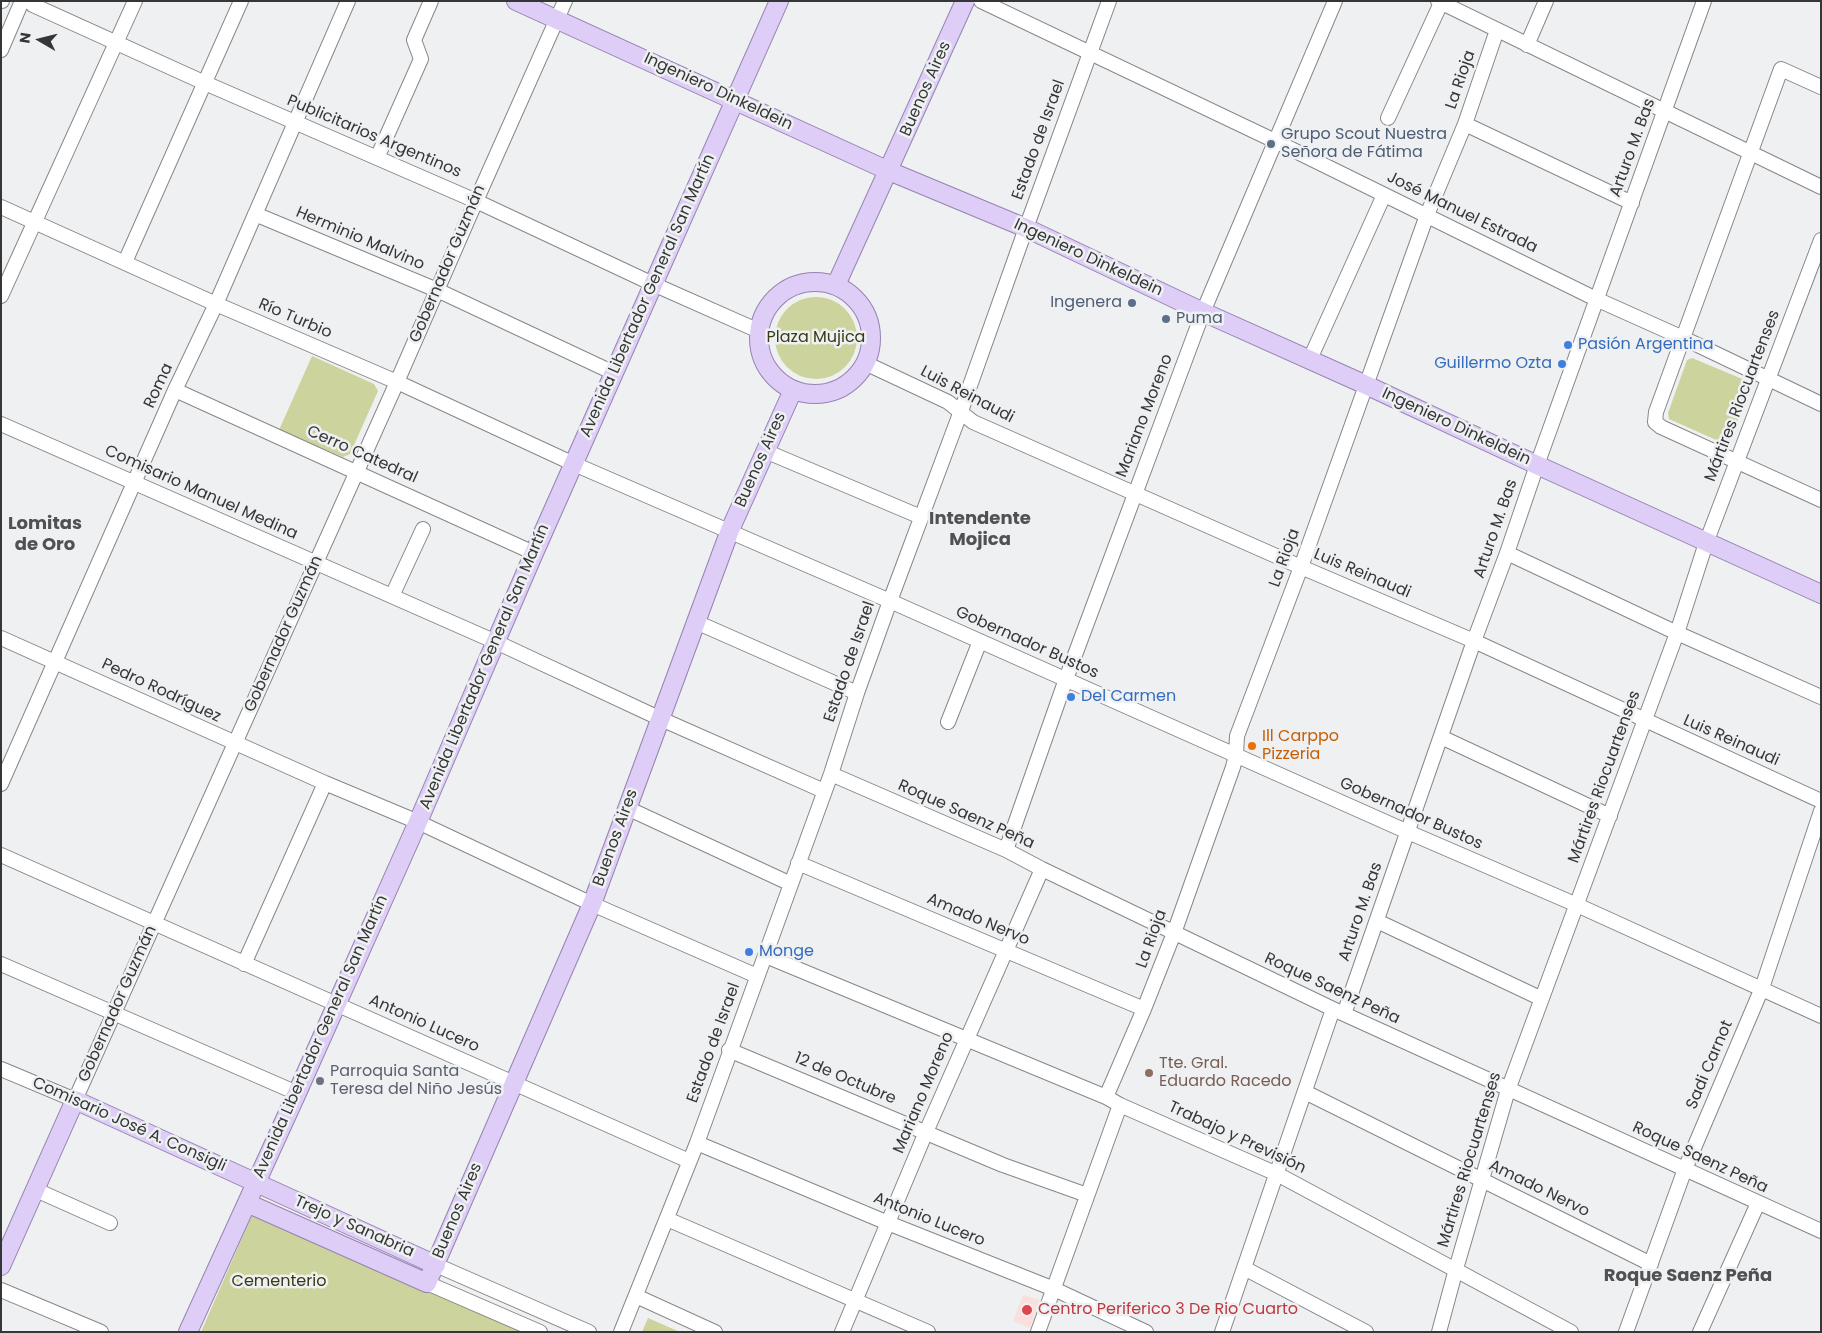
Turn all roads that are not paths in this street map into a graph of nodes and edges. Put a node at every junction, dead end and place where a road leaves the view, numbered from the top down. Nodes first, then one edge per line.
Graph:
1 (22, 1) edge
2 (29, 1) edge
3 (134, 1) edge
4 (241, 1) edge
5 (348, 1) edge
6 (431, 1) edge
7 (516, 1) edge
8 (565, 1) edge
9 (779, 1) edge
10 (966, 1) edge
11 (981, 1) edge
12 (1109, 1) edge
13 (1335, 1) edge
14 (1546, 1) edge
15 (1704, 1) edge
16 (1439, 2) edge
17 (557, 19) junction
18 (1497, 30) junction
19 (116, 43) junction
20 (1527, 44) junction
21 (1, 50) edge
22 (1090, 53) junction
23 (204, 83) junction
24 (1821, 87) edge
25 (736, 100) junction
26 (1666, 111) junction
27 (1388, 118) dead end
28 (294, 122) junction
29 (1465, 124) junction
30 (1275, 141) junction
31 (1752, 153) junction
32 (377, 158) junction
33 (889, 171) junction
34 (1821, 187) edge
35 (1384, 195) junction
36 (476, 201) junction
37 (1632, 203) junction
38 (1, 207) edge
39 (255, 214) junction
40 (1428, 215) junction
41 (34, 222) junction
42 (1026, 228) junction
43 (1821, 240) edge
44 (125, 262) junction
45 (653, 284) junction
46 (836, 285) junction
47 (437, 290) junction
48 (1, 296) edge
49 (1596, 299) junction
50 (216, 304) junction
51 (1203, 312) junction
52 (759, 331) junction
53 (1683, 338) junction
54 (1310, 359) junction
55 (865, 363) junction
56 (614, 373) junction
57 (1768, 379) junction
58 (397, 382) junction
59 (1366, 384) junction
60 (175, 390) junction
61 (793, 390) junction
62 (1821, 404) edge
63 (961, 411) junction
64 (1, 424) edge
65 (764, 451) junction
66 (1736, 461) junction
67 (574, 464) junction
68 (1537, 465) junction
69 (356, 472) junction
70 (134, 483) junction
71 (1135, 492) junction
72 (1821, 500) edge
73 (921, 517) junction
74 (423, 528) dead end
75 (730, 530) junction
76 (1706, 543) junction
77 (534, 552) junction
78 (1507, 553) junction
79 (316, 563) junction
80 (1301, 567) junction
81 (1821, 594) edge
82 (392, 596) junction
83 (890, 601) junction
84 (696, 622) junction
85 (1677, 633) junction
86 (1, 638) edge
87 (980, 641) junction
88 (1474, 641) junction
89 (496, 642) junction
90 (56, 662) junction
91 (1066, 680) junction
92 (857, 693) junction
93 (1821, 697) edge
94 (660, 719) junction
95 (1644, 720) junction
96 (948, 722) dead end
97 (1441, 737) junction
98 (234, 743) junction
99 (1236, 755) junction
100 (831, 774) junction
101 (1, 784) edge
102 (325, 784) junction
103 (824, 791) junction
104 (1821, 800) edge
105 (627, 808) junction
106 (1821, 811) edge
107 (1610, 816) junction
108 (418, 822) junction
109 (1408, 832) junction
110 (1006, 850) junction
111 (1, 855) edge
112 (798, 863) junction
113 (1042, 869) junction
114 (791, 884) junction
115 (592, 904) junction
116 (1577, 905) junction
117 (1377, 921) junction
118 (154, 923) junction
119 (1174, 933) junction
120 (1006, 950) junction
121 (766, 956) junction
122 (1, 964) edge
123 (244, 964) junction
124 (757, 976) junction
125 (1762, 988) junction
126 (1540, 998) junction
127 (336, 1004) junction
128 (1144, 1009) junction
129 (114, 1012) junction
130 (1338, 1012) junction
131 (1821, 1016) edge
132 (966, 1039) junction
133 (729, 1050) junction
134 (1, 1069) edge
135 (514, 1083) junction
136 (1508, 1090) junction
137 (1305, 1092) junction
138 (297, 1093) junction
139 (1106, 1097) junction
140 (75, 1100) junction
141 (1120, 1105) junction
142 (926, 1132) junction
143 (697, 1143) junction
144 (689, 1161) junction
145 (1685, 1169) junction
146 (1277, 1174) junction
147 (1481, 1179) junction
148 (256, 1183) junction
149 (36, 1190) junction
150 (1087, 1195) junction
151 (247, 1203) junction
152 (1758, 1203) junction
153 (667, 1219) junction
154 (110, 1223) dead end
155 (888, 1223) junction
156 (1821, 1231) edge
157 (1651, 1264) junction
158 (436, 1265) junction
159 (1, 1266) edge
160 (1244, 1268) junction
161 (1456, 1269) junction
162 (427, 1282) junction
163 (1054, 1289) junction
164 (1, 1290) edge
165 (636, 1296) junction
166 (855, 1301) junction
167 (101, 1332) edge
168 (188, 1332) edge
169 (540, 1332) edge
170 (589, 1332) edge
171 (621, 1332) edge
172 (715, 1332) edge
173 (842, 1332) edge
174 (928, 1332) edge
175 (1038, 1332) edge
176 (1146, 1332) edge
177 (1222, 1332) edge
178 (1366, 1332) edge
179 (1439, 1332) edge
180 (1571, 1332) edge
181 (1626, 1332) edge
182 (1700, 1332) edge

1 - 21 street
2 - 19 street, Publicitarios Argentinos
3 - 19 street
4 - 23 street
5 - 28 street, Roma
6 - 32 street
7 - 17 main road, Ingeniero Dinkeldein
8 - 17 street, Gobernador Guzmán
9 - 25 main road, Avenida Libertador General San Martín
10 - 33 main road, Buenos Aires
11 - 22 street, José Manuel Estrada
12 - 22 street, Estado de Israel
13 - 30 street, Mariano Moreno
14 - 20 street
15 - 26 street, Arturo M. Bas
16 - 18 street
16 - 27 street
17 - 25 main road, Ingeniero Dinkeldein
17 - 36 street, Gobernador Guzmán
18 - 20 street
18 - 29 street, La Rioja
19 - 23 street, Publicitarios Argentinos
19 - 41 street
20 - 26 street
22 - 30 street, José Manuel Estrada
22 - 42 street, Estado de Israel
23 - 28 street, Publicitarios Argentinos
23 - 44 street
24 - 31 street
25 - 33 main road, Ingeniero Dinkeldein
25 - 45 main road, Avenida Libertador General San Martín
26 - 31 street
26 - 37 street, Arturo M. Bas
28 - 32 street, Publicitarios Argentinos
28 - 39 street, Roma
29 - 37 street
29 - 40 street, La Rioja
30 - 35 street, José Manuel Estrada
30 - 51 street, Mariano Moreno
31 - 34 street
31 - 53 street
32 - 36 street, Publicitarios Argentinos
33 - 42 main road, Ingeniero Dinkeldein
33 - 46 main road, Buenos Aires
35 - 40 street, José Manuel Estrada
35 - 54 street
36 - 45 street, Publicitarios Argentinos
36 - 47 street, Gobernador Guzmán
37 - 49 street, Arturo M. Bas
38 - 41 street, Río Turbio
39 - 47 street, Herminio Malvino
39 - 50 street, Roma
40 - 49 street, José Manuel Estrada
40 - 59 street, La Rioja
41 - 44 street, Río Turbio
41 - 48 street
42 - 51 main road, Ingeniero Dinkeldein
42 - 63 street, Estado de Israel
43 - 57 street, Mártires Riocuartenses
44 - 50 street, Río Turbio
45 - 52 street, Publicitarios Argentinos
45 - 56 main road, Avenida Libertador General San Martín
46 - 52 main road
46 - 55 main road
47 - 56 street, Herminio Malvino
47 - 58 street, Gobernador Guzmán
49 - 53 street, José Manuel Estrada
49 - 68 street, Arturo M. Bas
50 - 58 street, Río Turbio
50 - 60 street, Roma
51 - 54 main road, Ingeniero Dinkeldein
51 - 71 street, Mariano Moreno
52 - 61 main road
53 - 57 street, José Manuel Estrada
53 - 66 street
54 - 59 main road, Ingeniero Dinkeldein
55 - 61 main road
55 - 63 street, Luis Reinaudi
56 - 67 main road, Avenida Libertador General San Martín
57 - 62 street, José Manuel Estrada
57 - 66 street, Mártires Riocuartenses
58 - 67 street, Río Turbio
58 - 69 street, Gobernador Guzmán
59 - 68 main road, Ingeniero Dinkeldein
59 - 80 street, La Rioja
60 - 69 street, Cerro Catedral
60 - 70 street, Roma
61 - 65 main road, Buenos Aires
63 - 71 street, Luis Reinaudi
63 - 73 street, Estado de Israel
64 - 70 street, Comisario Manuel Medina
65 - 73 street
65 - 75 main road, Buenos Aires
66 - 72 street
66 - 76 street, Mártires Riocuartenses
67 - 75 street, Gobernador Bustos
67 - 77 main road, Avenida Libertador General San Martín
68 - 76 main road, Ingeniero Dinkeldein
68 - 78 street, Arturo M. Bas
69 - 77 street, Cerro Catedral
69 - 79 street, Gobernador Guzmán
70 - 79 street, Comisario Manuel Medina
70 - 90 street, Roma
71 - 80 street, Luis Reinaudi
71 - 91 street, Mariano Moreno
73 - 83 street, Estado de Israel
74 - 82 street
75 - 83 street, Gobernador Bustos
75 - 84 main road, Buenos Aires
76 - 81 main road, Ingeniero Dinkeldein
76 - 85 street, Mártires Riocuartenses
77 - 89 main road, Avenida Libertador General San Martín
78 - 85 street
78 - 88 street, Arturo M. Bas
79 - 82 street, Comisario Manuel Medina
79 - 98 street, Gobernador Guzmán
80 - 88 street, Luis Reinaudi
80 - 99 street, La Rioja
82 - 89 street, Comisario Manuel Medina
83 - 87 street, Gobernador Bustos
83 - 92 street, Estado de Israel
84 - 92 street
84 - 94 main road, Buenos Aires
85 - 93 street
85 - 95 street, Mártires Riocuartenses
86 - 90 street, Pedro Rodríguez
87 - 91 street, Gobernador Bustos
87 - 96 street
88 - 95 street, Luis Reinaudi
88 - 97 street, Arturo M. Bas
89 - 94 street
89 - 108 main road, Avenida Libertador General San Martín
90 - 98 street, Pedro Rodríguez
90 - 101 street, Roma
91 - 99 street, Gobernador Bustos
91 - 110 street, Mariano Moreno
92 - 100 street, Estado de Israel
94 - 103 street
94 - 105 main road, Buenos Aires
95 - 104 street, Luis Reinaudi
95 - 107 street, Mártires Riocuartenses
97 - 107 street
97 - 109 street, Arturo M. Bas
98 - 102 street, Pedro Rodríguez
98 - 118 street, Gobernador Guzmán
99 - 109 street, Gobernador Bustos
99 - 119 street, La Rioja
100 - 103 street, Estado de Israel
100 - 110 street, Roque Saenz Peña
102 - 108 street, Pedro Rodríguez
102 - 123 street
103 - 112 street, Estado de Israel
105 - 114 street
105 - 115 main road, Buenos Aires
106 - 125 street, Sadi Carnot
107 - 116 street, Mártires Riocuartenses
108 - 115 street
108 - 127 main road, Avenida Libertador General San Martín
109 - 116 street, Gobernador Bustos
109 - 117 street, Arturo M. Bas
110 - 113 street, Roque Saenz Peña
111 - 118 street, Antonio Lucero
112 - 114 street, Estado de Israel
112 - 120 street, Amado Nervo
113 - 119 street, Roque Saenz Peña
113 - 120 street, Mariano Moreno
114 - 121 street, Estado de Israel
115 - 124 street
115 - 135 main road, Buenos Aires
116 - 125 street, Gobernador Bustos
116 - 126 street, Mártires Riocuartenses
117 - 126 street
117 - 130 street, Arturo M. Bas
118 - 123 street, Antonio Lucero
118 - 129 street, Gobernador Guzmán
119 - 128 street, La Rioja
119 - 130 street, Roque Saenz Peña
120 - 128 street, Amado Nervo
120 - 132 street, Mariano Moreno
121 - 124 street, Estado de Israel
121 - 132 street, Trabajo y Previsión
122 - 129 street
123 - 127 street, Antonio Lucero
124 - 133 street, Estado de Israel
125 - 131 street, Gobernador Bustos
125 - 145 street, Sadi Carnot
126 - 136 street, Mártires Riocuartenses
127 - 135 street, Antonio Lucero
127 - 138 main road, Avenida Libertador General San Martín
128 - 139 street, La Rioja
129 - 138 street
129 - 140 street, Gobernador Guzmán
130 - 136 street, Roque Saenz Peña
130 - 137 street, Arturo M. Bas
132 - 139 street, Trabajo y Previsión
132 - 142 street, Mariano Moreno
133 - 142 street, 12 de Octubre
133 - 143 street, Estado de Israel
134 - 140 street, Comisario José A. Consigli
135 - 144 street, Antonio Lucero
135 - 158 main road, Buenos Aires
136 - 145 street, Roque Saenz Peña
136 - 147 street, Mártires Riocuartenses
137 - 146 street, Arturo M. Bas
137 - 147 street, Amado Nervo
138 - 148 main road, Avenida Libertador General San Martín
139 - 141 street, Trabajo y Previsión
140 - 148 main road, Comisario José A. Consigli
140 - 149 main road, Gobernador Guzmán
141 - 146 street, Trabajo y Previsión
141 - 150 street
142 - 150 street, 12 de Octubre
142 - 155 street, Mariano Moreno
143 - 144 street, Estado de Israel
143 - 155 street, Antonio Lucero
144 - 153 street, Estado de Israel
145 - 152 street, Roque Saenz Peña
145 - 157 street, Sadi Carnot
146 - 160 street, Arturo M. Bas
146 - 161 street, Trabajo y Previsión
147 - 157 street, Amado Nervo
147 - 161 street, Mártires Riocuartenses
148 - 151 main road, Avenida Libertador General San Martín
148 - 158 main road, Trejo y Sanabria
149 - 154 street
149 - 159 main road, Gobernador Guzmán
150 - 163 street
151 - 162 main road, Trejo y Sanabria
151 - 168 main road, Avenida Libertador General San Martín
152 - 156 street, Roque Saenz Peña
152 - 182 street
153 - 165 street, Estado de Israel
153 - 166 street
155 - 163 street, Antonio Lucero
155 - 166 street, Mariano Moreno
157 - 181 street, Sadi Carnot
158 - 162 main road, Buenos Aires
158 - 170 street, Trejo y Sanabria
160 - 177 street, Arturo M. Bas
160 - 178 street
161 - 179 street, Mártires Riocuartenses
161 - 180 street, Trabajo y Previsión
162 - 169 street, Trejo y Sanabria
163 - 175 street
163 - 176 street, Antonio Lucero
164 - 167 street
165 - 171 street, Estado de Israel
165 - 172 street
166 - 173 street, Mariano Moreno
166 - 174 street

